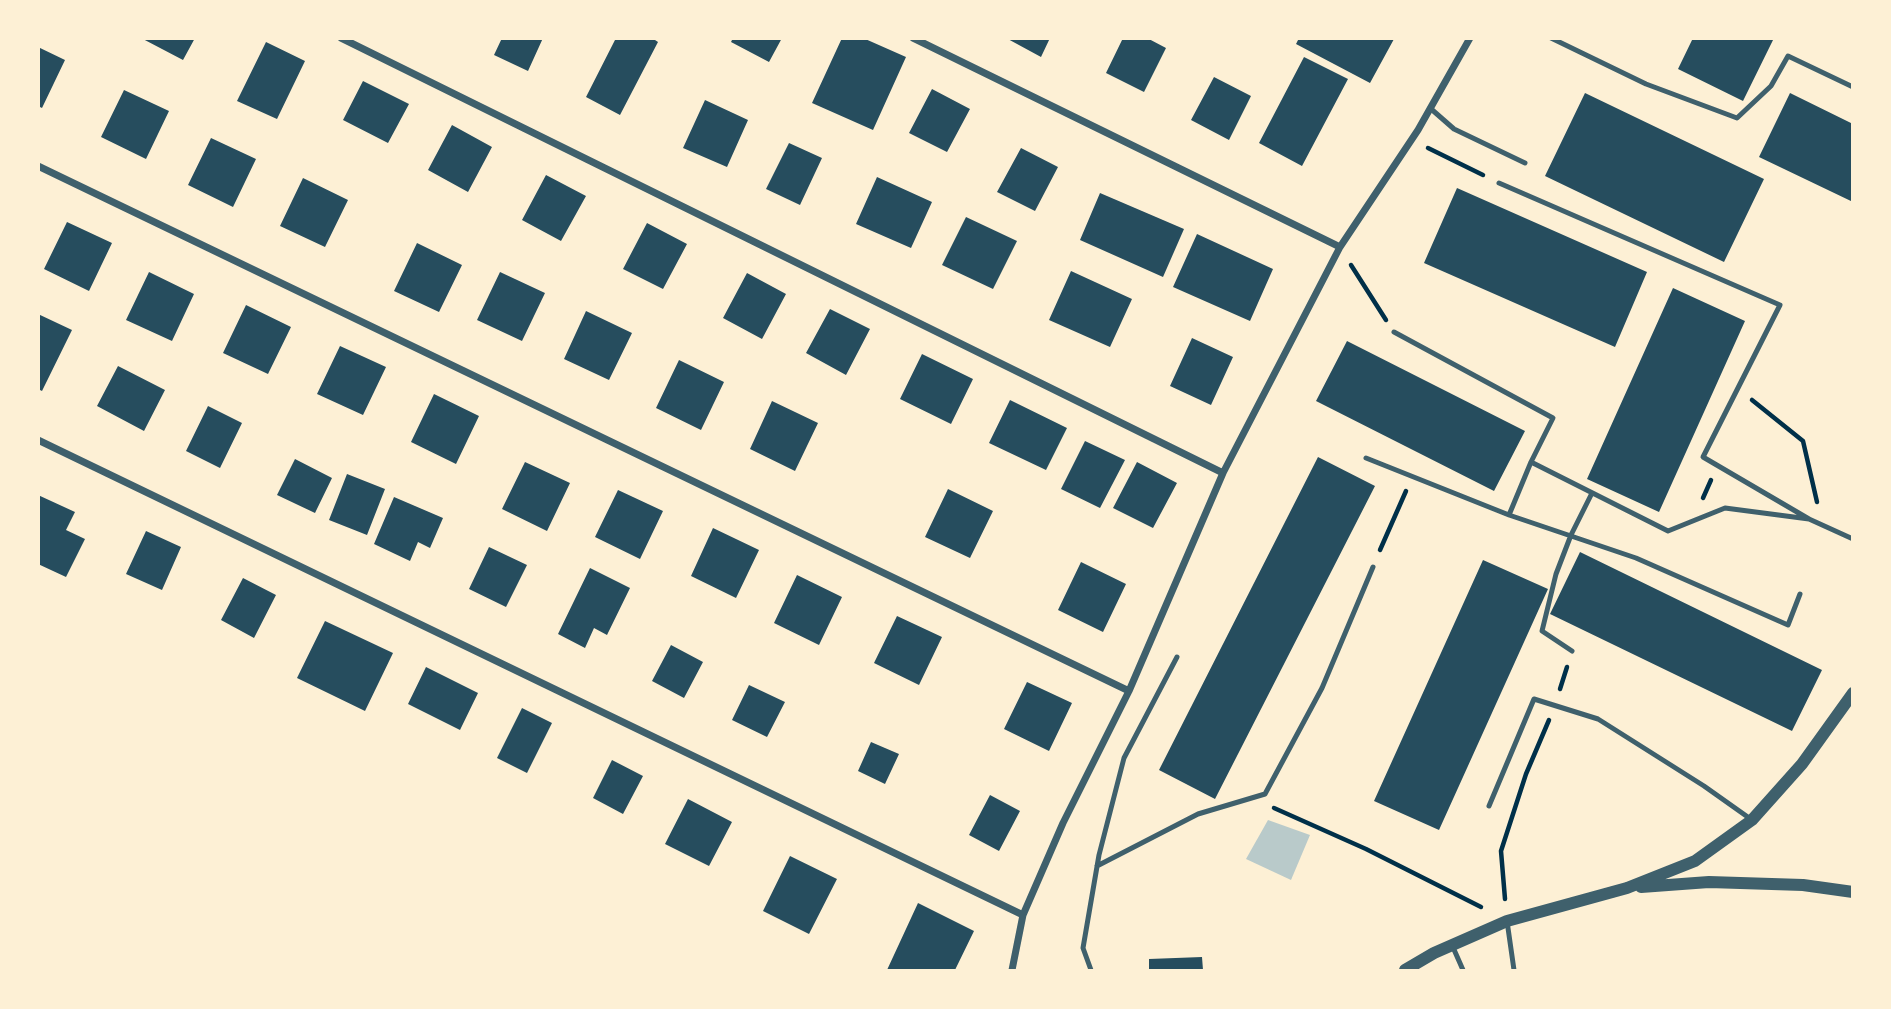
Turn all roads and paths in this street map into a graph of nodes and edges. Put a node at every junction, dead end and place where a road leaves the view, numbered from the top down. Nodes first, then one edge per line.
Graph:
1 (341, 38) edge
2 (912, 38) edge
3 (1551, 38) edge
4 (1469, 39) edge
5 (1853, 88) edge
6 (1430, 108) junction
7 (1411, 140) junction
8 (1525, 163) dead end
9 (38, 166) edge
10 (1499, 183) joint
11 (1340, 247) junction
12 (1394, 332) joint
13 (1738, 389) junction
14 (38, 440) edge
15 (1366, 458) dead end
16 (1531, 462) junction
17 (1223, 473) junction
18 (1411, 477) junction
19 (1592, 493) junction
20 (1509, 515) junction
21 (1810, 519) junction
22 (1823, 525) junction
23 (1571, 535) junction
24 (1853, 539) edge
25 (1373, 567) joint
26 (1800, 594) dead end
27 (1572, 651) joint
28 (1177, 657) dead end
29 (1129, 691) junction
30 (1853, 693) edge
31 (1555, 706) junction
32 (1251, 798) junction
33 (1489, 806) dead end
34 (1752, 820) junction
35 (1097, 866) junction
36 (1627, 888) junction
37 (1853, 892) edge
38 (1023, 915) junction
39 (1507, 921) junction
40 (1452, 945) junction
41 (1012, 971) edge
42 (1091, 971) edge
43 (1405, 971) edge
44 (1462, 971) edge
45 (1514, 971) edge

1 - 17 street
2 - 11 street
3 - 5 lane
4 - 6 street
6 - 7 street
6 - 8 lane
7 - 10 path
7 - 11 street
9 - 29 street
10 - 13 lane
11 - 12 path
11 - 17 street
12 - 16 lane
13 - 21 lane
13 - 22 path
14 - 38 street
15 - 18 lane
16 - 19 lane
16 - 20 lane
17 - 29 street
18 - 20 lane
18 - 25 path
19 - 21 lane
19 - 23 lane
20 - 23 lane
21 - 22 lane
22 - 24 lane
23 - 26 lane
23 - 27 lane
25 - 32 lane
27 - 31 path
28 - 35 lane
29 - 38 street
30 - 34 street
31 - 33 lane
31 - 34 lane
31 - 39 path
32 - 35 lane
32 - 39 path
34 - 36 street
35 - 42 lane
36 - 37 street
36 - 39 street
38 - 41 street
39 - 40 street
39 - 45 lane
40 - 43 street
40 - 44 lane

